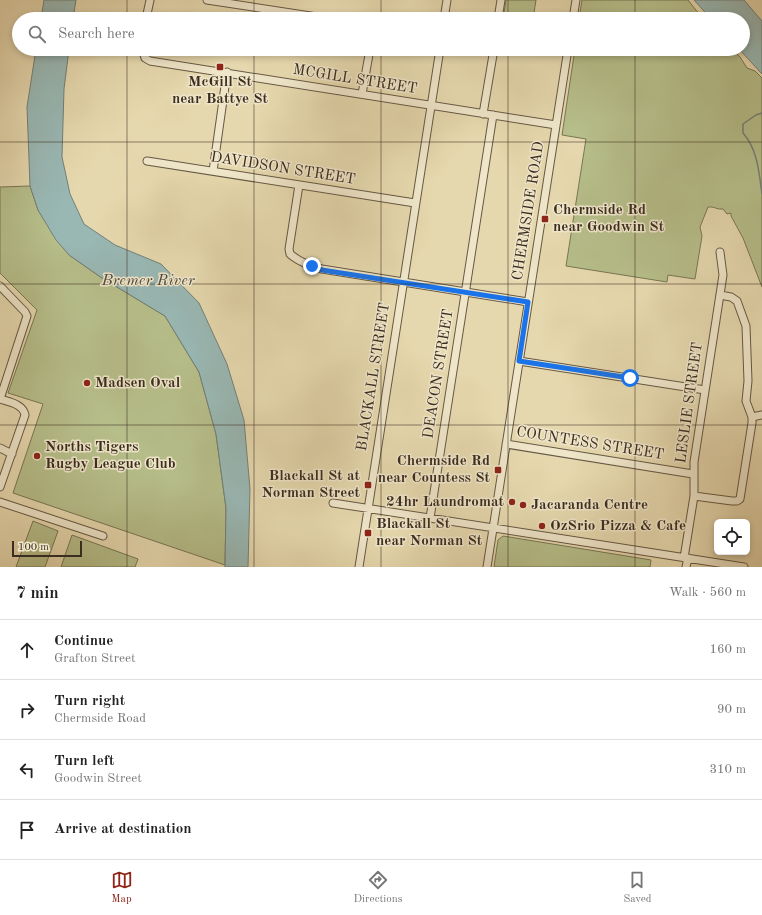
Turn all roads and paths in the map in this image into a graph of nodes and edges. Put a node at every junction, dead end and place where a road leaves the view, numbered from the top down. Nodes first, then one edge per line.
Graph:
1 (150, 0) edge
2 (206, 0) edge
3 (447, 0) edge
4 (501, 0) edge
5 (576, 0) edge
6 (147, 12) edge
7 (284, 12) edge
8 (445, 12) edge
9 (499, 12) edge
10 (574, 12) edge
11 (144, 56) edge
12 (369, 56) edge
13 (439, 56) edge
14 (493, 56) edge
15 (567, 56) edge
16 (227, 72) junction
17 (362, 94) junction
18 (430, 106) junction
19 (484, 114) junction
20 (493, 115) junction
21 (556, 125) junction
22 (148, 161) dead end
23 (213, 171) junction
24 (299, 185) junction
25 (415, 203) junction
26 (720, 252) dead end
27 (403, 282) junction
28 (0, 286) edge
29 (465, 292) junction
30 (720, 295) junction
31 (528, 302) junction
32 (519, 361) junction
33 (705, 390) junction
34 (0, 399) edge
35 (762, 415) edge
36 (752, 417) junction
37 (506, 444) junction
38 (0, 448) edge
39 (12, 454) junction
40 (693, 474) junction
41 (0, 487) edge
42 (694, 496) junction
43 (0, 502) edge
44 (333, 503) dead end
45 (367, 509) junction
46 (430, 518) junction
47 (493, 528) junction
48 (103, 536) dead end
49 (686, 558) junction
50 (358, 567) edge
51 (487, 567) edge
52 (686, 567) edge
53 (744, 567) edge

1 - 6 street
2 - 7 street
3 - 8 street
4 - 9 street
5 - 10 street
11 - 16 street, MCGILL STREET
12 - 17 street
13 - 18 street, BLACKALL STREET
14 - 19 street
15 - 21 street, CHERMSIDE ROAD
16 - 17 street, MCGILL STREET
16 - 23 street
17 - 18 street, MCGILL STREET
18 - 19 street, MCGILL STREET
18 - 25 street, BLACKALL STREET
19 - 20 street, MCGILL STREET
20 - 21 street, MCGILL STREET
20 - 29 street, DEACON STREET
21 - 31 street, CHERMSIDE ROAD
22 - 23 street, DAVIDSON STREET
23 - 24 street, DAVIDSON STREET
24 - 25 street, DAVIDSON STREET
24 - 27 street
25 - 27 street, BLACKALL STREET
26 - 30 street, LESLIE STREET
27 - 29 street
27 - 45 street, BLACKALL STREET
28 - 34 street
29 - 31 street
29 - 46 street, DEACON STREET
30 - 33 street, LESLIE STREET
30 - 36 street
31 - 32 street, CHERMSIDE ROAD
32 - 33 street
32 - 37 street, CHERMSIDE ROAD
33 - 40 street, LESLIE STREET
34 - 39 street
35 - 36 street
36 - 42 street
37 - 40 street, COUNTESS STREET
37 - 47 street, CHERMSIDE ROAD
38 - 39 street
39 - 41 street
40 - 42 street, LESLIE STREET
42 - 49 street, LESLIE STREET
43 - 48 street
44 - 45 street
45 - 46 street
45 - 50 street, BLACKALL STREET
46 - 47 street
47 - 49 street
47 - 51 street, CHERMSIDE ROAD
49 - 52 street, LESLIE STREET
49 - 53 street

